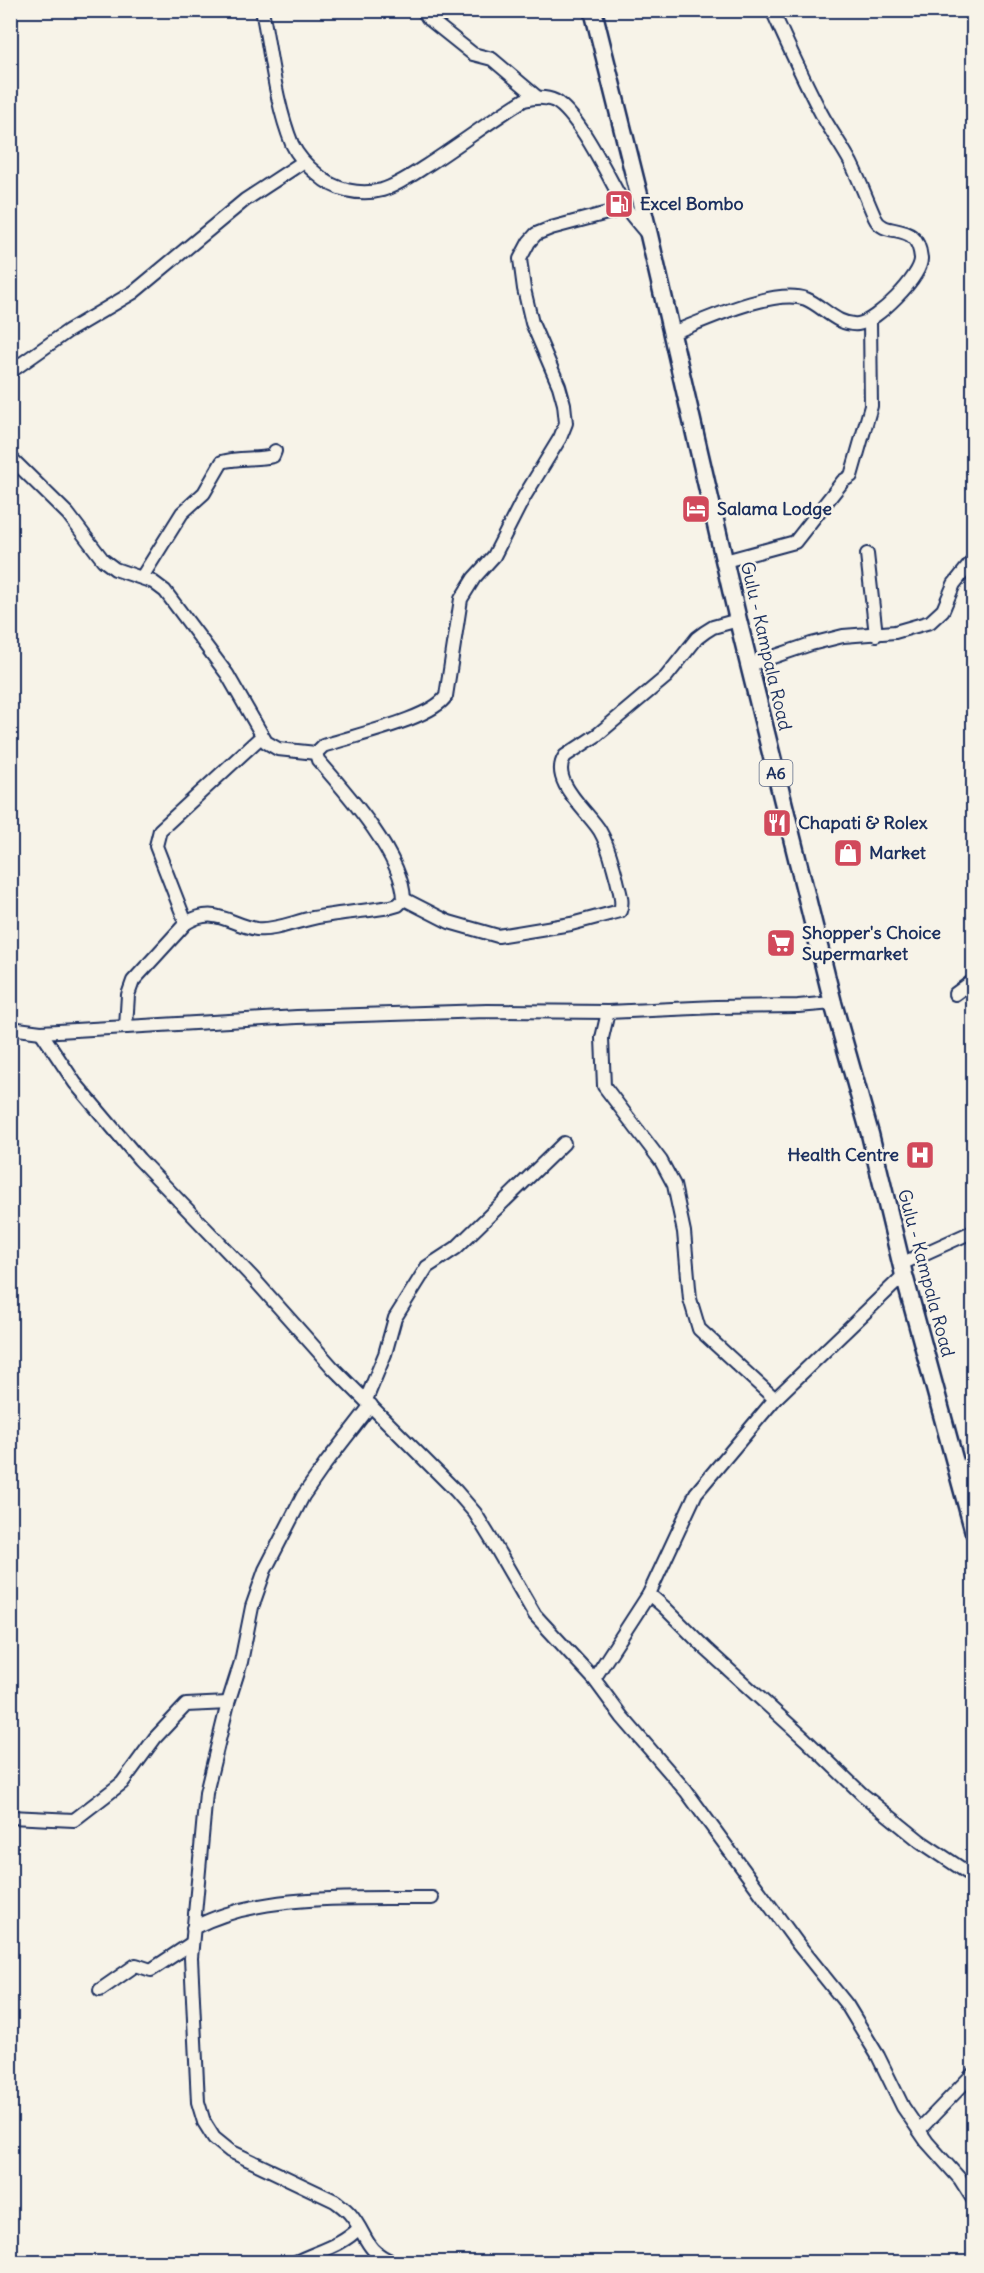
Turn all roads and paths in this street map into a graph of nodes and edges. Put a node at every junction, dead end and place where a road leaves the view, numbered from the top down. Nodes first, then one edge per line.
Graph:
1 (262, 10) edge
2 (423, 10) edge
3 (593, 10) edge
4 (772, 10) edge
5 (537, 97) junction
6 (303, 162) junction
7 (626, 208) junction
8 (649, 235) junction
9 (870, 321) junction
10 (672, 333) junction
11 (10, 372) edge
12 (275, 451) dead end
13 (10, 457) edge
14 (867, 554) dead end
15 (974, 559) edge
16 (725, 561) junction
17 (142, 577) junction
18 (738, 620) junction
19 (876, 635) junction
20 (749, 665) junction
21 (262, 736) junction
22 (316, 753) junction
23 (404, 899) junction
24 (186, 923) junction
25 (974, 980) edge
26 (955, 994) dead end
27 (833, 1003) junction
28 (608, 1012) junction
29 (126, 1027) junction
30 (10, 1028) edge
31 (41, 1032) junction
32 (564, 1143) dead end
33 (974, 1231) edge
34 (903, 1269) junction
35 (775, 1399) junction
36 (369, 1402) junction
37 (974, 1464) edge
38 (956, 1468) junction
39 (974, 1532) edge
40 (648, 1594) junction
41 (594, 1679) junction
42 (228, 1702) junction
43 (10, 1817) edge
44 (974, 1877) edge
45 (432, 1898) dead end
46 (193, 1928) junction
47 (192, 1943) junction
48 (100, 1990) dead end
49 (974, 2073) edge
50 (919, 2130) junction
51 (974, 2201) edge
52 (359, 2228) junction
53 (374, 2257) edge
54 (296, 2262) edge
55 (393, 2262) edge

1 - 6 street
2 - 5 street
3 - 8 main road, Gulu - Kampala Road / A6
4 - 9 street
5 - 6 street
5 - 7 street
6 - 11 street
7 - 8 street
7 - 22 street
8 - 10 main road, Gulu - Kampala Road / A6
9 - 10 street
9 - 16 street
10 - 16 main road, Gulu - Kampala Road / A6
12 - 17 street
13 - 17 street
14 - 19 street
15 - 19 street
16 - 18 main road, Gulu - Kampala Road / A6
17 - 21 street
18 - 20 main road, Gulu - Kampala Road / A6
18 - 23 street
19 - 20 street
20 - 27 main road, Gulu - Kampala Road / A6
21 - 22 street
21 - 24 street
22 - 23 street
23 - 24 street
24 - 29 street
25 - 26 street
27 - 28 street
27 - 34 main road, Gulu - Kampala Road / A6
28 - 29 street
28 - 35 street
29 - 31 street
30 - 31 street
31 - 36 street
32 - 36 street
33 - 34 street
34 - 35 street
34 - 38 main road, Gulu - Kampala Road / A6
35 - 40 street
36 - 41 street
36 - 42 street
37 - 38 street
38 - 39 main road, Gulu - Kampala Road / A6
40 - 41 street
40 - 44 street
41 - 50 street
42 - 43 street
42 - 46 street
45 - 46 street
46 - 47 street
47 - 48 street
47 - 52 street
49 - 50 street
50 - 51 street
52 - 53 street
52 - 54 street
53 - 55 street

